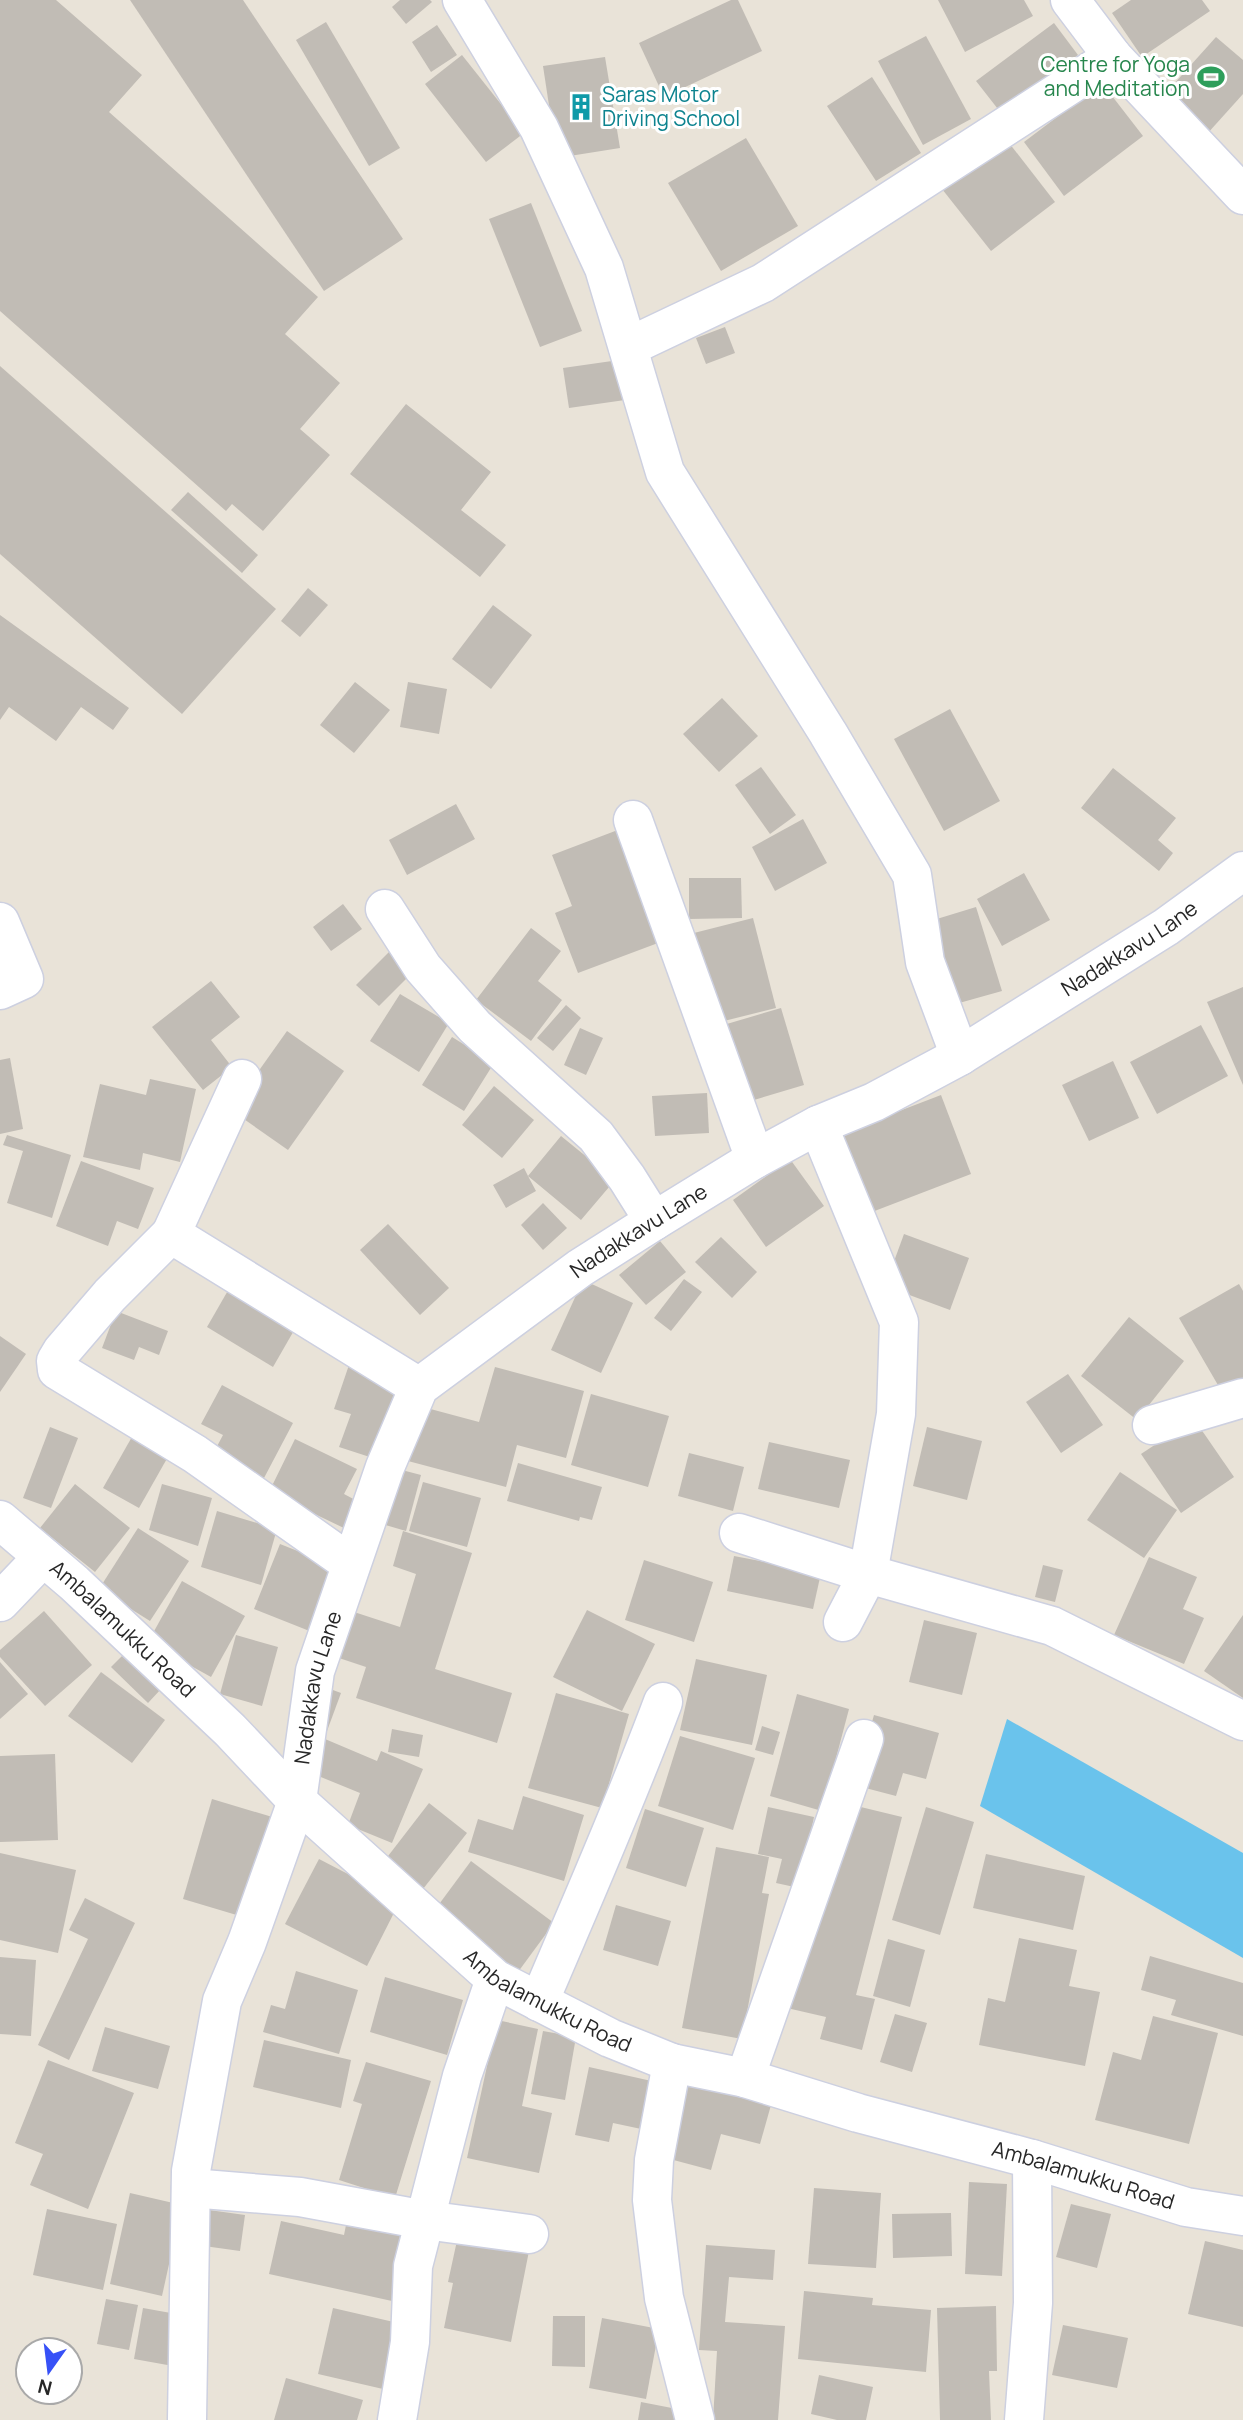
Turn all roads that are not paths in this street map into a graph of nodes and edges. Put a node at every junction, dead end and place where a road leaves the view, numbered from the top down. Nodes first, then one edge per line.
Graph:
1 (462, 0) edge
2 (1081, 4) edge
3 (1113, 57) junction
4 (1243, 195) edge
5 (628, 347) junction
6 (633, 820) dead end
7 (1243, 872) edge
8 (385, 909) dead end
9 (0, 922) edge
10 (0, 989) edge
11 (960, 1056) junction
12 (242, 1079) dead end
13 (818, 1125) junction
14 (755, 1159) junction
15 (654, 1221) junction
16 (171, 1234) junction
17 (419, 1387) junction
18 (1243, 1398) edge
19 (1152, 1425) dead end
20 (0, 1520) edge
21 (739, 1533) dead end
22 (43, 1557) junction
23 (351, 1564) junction
24 (868, 1574) junction
25 (0, 1602) edge
26 (843, 1622) dead end
27 (663, 1702) dead end
28 (1243, 1721) edge
29 (864, 1739) dead end
30 (297, 1801) junction
31 (495, 1979) junction
32 (539, 2002) junction
33 (672, 2063) junction
34 (745, 2078) junction
35 (1032, 2159) junction
36 (191, 2188) junction
37 (1243, 2216) edge
38 (425, 2220) junction
39 (529, 2234) dead end
40 (187, 2420) edge
41 (397, 2420) edge
42 (695, 2420) edge
43 (1024, 2420) edge

1 - 5 street
2 - 3 street
3 - 4 street
3 - 5 street
5 - 11 street
6 - 14 street
7 - 11 street, Nadakkavu Lane
8 - 15 street
9 - 10 street
11 - 13 street, Nadakkavu Lane
12 - 16 street
13 - 14 street, Nadakkavu Lane
13 - 24 street
14 - 15 street, Nadakkavu Lane
15 - 17 street, Nadakkavu Lane
16 - 17 street
16 - 23 street
17 - 23 street, Nadakkavu Lane
18 - 19 street
20 - 22 street, Ambalamukku Road
21 - 24 street
22 - 25 street
22 - 30 street, Ambalamukku Road
23 - 30 street, Nadakkavu Lane
24 - 26 street
24 - 28 street
27 - 32 street
29 - 34 street
30 - 31 street, Ambalamukku Road
30 - 36 street, Nadakkavu Lane
31 - 32 street, Ambalamukku Road
31 - 38 street
32 - 33 street, Ambalamukku Road
33 - 34 street, Ambalamukku Road
33 - 42 street
34 - 35 street, Ambalamukku Road
35 - 37 street, Ambalamukku Road
35 - 43 street
36 - 38 street
36 - 40 street, Nadakkavu Lane
38 - 39 street
38 - 41 street

